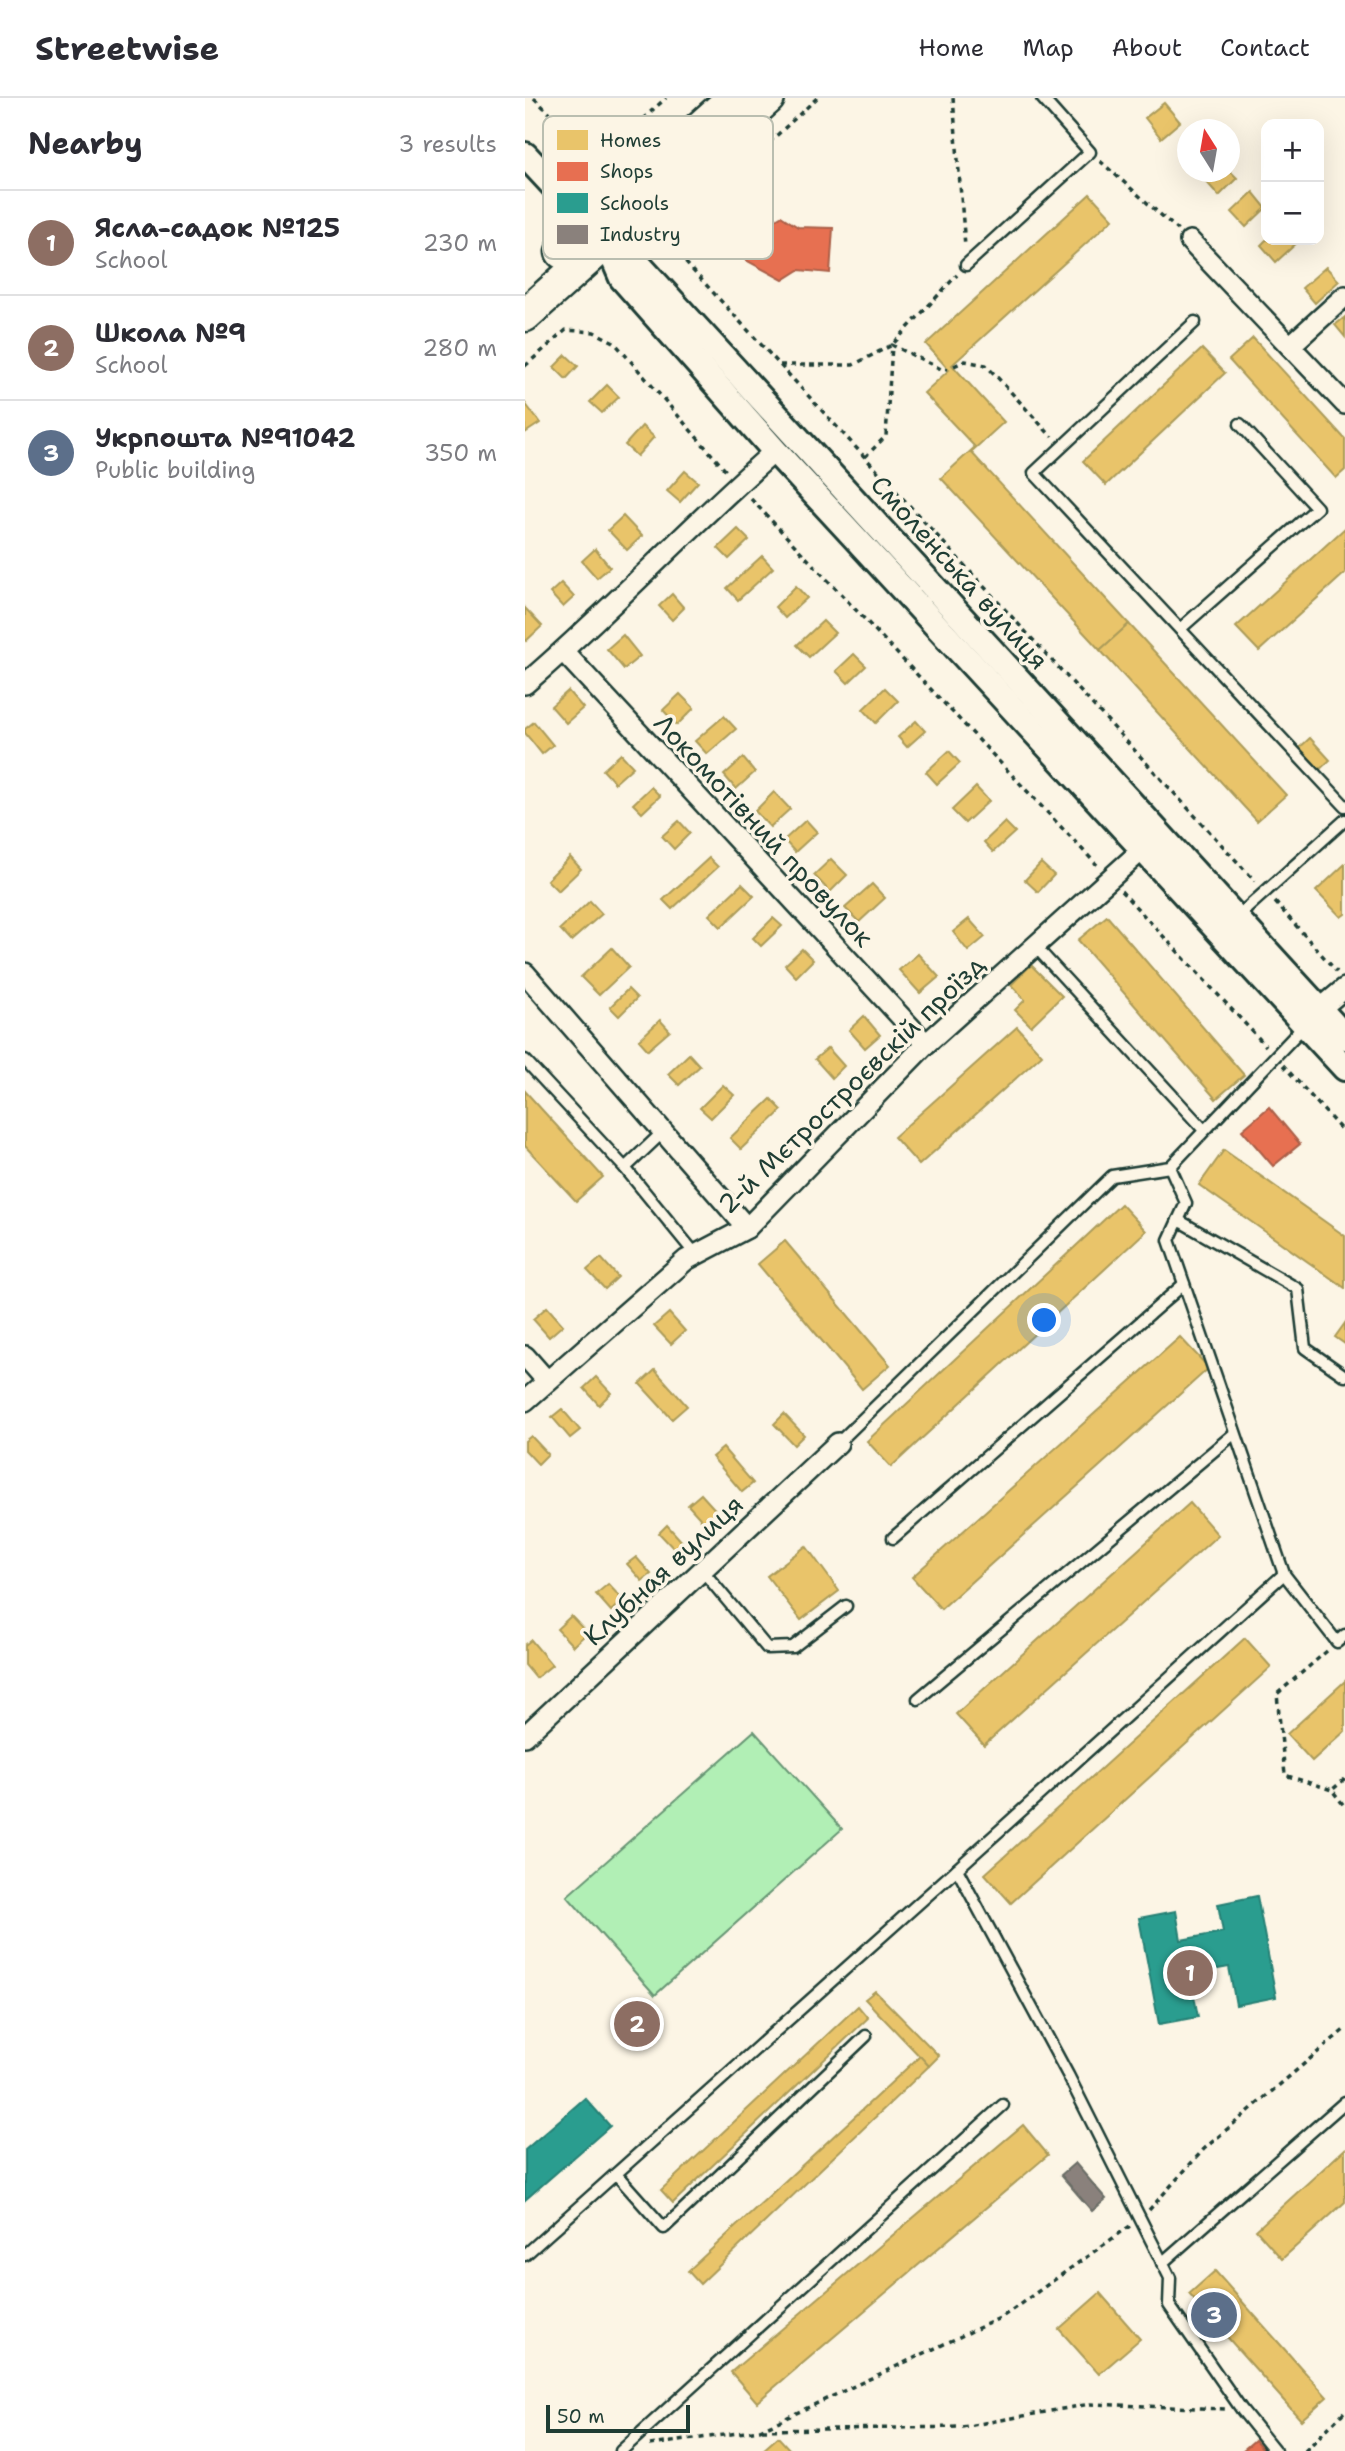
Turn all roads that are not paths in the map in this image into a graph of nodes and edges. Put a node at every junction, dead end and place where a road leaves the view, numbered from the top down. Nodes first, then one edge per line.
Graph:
1 (733, 98) edge
2 (768, 98) edge
3 (1042, 98) edge
4 (715, 116) edge
5 (746, 116) edge
6 (525, 155) edge
7 (543, 174) edge
8 (1190, 241) road end
9 (563, 259) edge
10 (576, 259) edge
11 (612, 259) edge
12 (631, 259) edge
13 (966, 265) road end
14 (525, 286) edge
15 (1345, 296) edge
16 (525, 315) edge
17 (1195, 322) dead end
18 (1290, 346) junction
19 (1345, 404) edge
20 (1240, 424) dead end
21 (775, 451) junction
22 (1180, 629) junction
23 (563, 651) junction
24 (525, 684) edge
25 (1345, 807) edge
26 (1345, 820) edge
27 (1143, 849) junction
28 (1228, 926) junction
29 (1034, 945) junction
30 (525, 974) edge
31 (1344, 984) edge
32 (1313, 1017) junction
33 (1345, 1037) edge
34 (926, 1044) junction
35 (525, 1060) edge
36 (1345, 1068) edge
37 (1205, 1130) junction
38 (663, 1132) junction
39 (1170, 1167) junction
40 (625, 1168) junction
41 (1178, 1220) junction
42 (747, 1228) junction
43 (696, 1255) junction
44 (1184, 1284) junction
45 (525, 1356) edge
46 (1345, 1376) edge
47 (547, 1381) junction
48 (525, 1401) edge
49 (1235, 1433) junction
50 (838, 1443) joint
51 (893, 1538) dead end
52 (702, 1570) junction
53 (1284, 1574) junction
54 (846, 1606) dead end
55 (1341, 1639) edge
56 (918, 1699) dead end
57 (526, 1733) edge
58 (957, 1869) junction
59 (866, 2036) dead end
60 (1345, 2102) edge
61 (1003, 2105) dead end
62 (616, 2174) junction
63 (525, 2255) edge
64 (1162, 2263) junction
65 (623, 2450) edge
66 (1275, 2451) edge

1 - 4 main road
2 - 5 main road
3 - 13 lane
6 - 7 street, Смоленська вулиця
8 - 18 street
9 - 14 main road
10 - 16 main road
11 - 21 street, Смоленська вулиця
12 - 28 street, Смоленська вулиця
15 - 18 street
17 - 22 lane
18 - 19 street
20 - 22 lane
21 - 23 street
21 - 27 street, Смоленська вулиця
22 - 25 lane
23 - 24 street
23 - 34 street, Локомотівний провулок
26 - 28 lane
27 - 28 street, Смоленська вулиця
27 - 29 street, 2-й Мєтростроєвскій проїзд
28 - 32 street, Смоленська вулиця
29 - 34 street, 2-й Мєтростроєвскій проїзд
29 - 37 lane
30 - 38 street
31 - 32 street
32 - 33 street, Смоленська вулиця
32 - 36 street, Смоленська вулиця
32 - 37 lane
34 - 42 street, 2-й Мєтростроєвскій проїзд
35 - 40 lane
37 - 39 lane
38 - 40 lane
38 - 42 street
39 - 41 lane
39 - 50 lane
40 - 43 lane
41 - 44 lane
41 - 46 lane
42 - 43 street, 2-й Мєтростроєвскій проїзд
43 - 47 street, 2-й Мєтростроєвскій проїзд
44 - 49 lane
44 - 51 lane
45 - 47 street
47 - 48 street, 2-й Мєтростроєвскій проїзд
49 - 53 lane
49 - 56 lane
50 - 52 street, Клубная вулиця
52 - 54 lane
52 - 57 street, Клубная вулиця
53 - 55 lane
53 - 58 lane
58 - 62 lane
58 - 64 lane
59 - 62 lane
60 - 64 lane
61 - 65 lane
62 - 63 lane
64 - 66 lane

